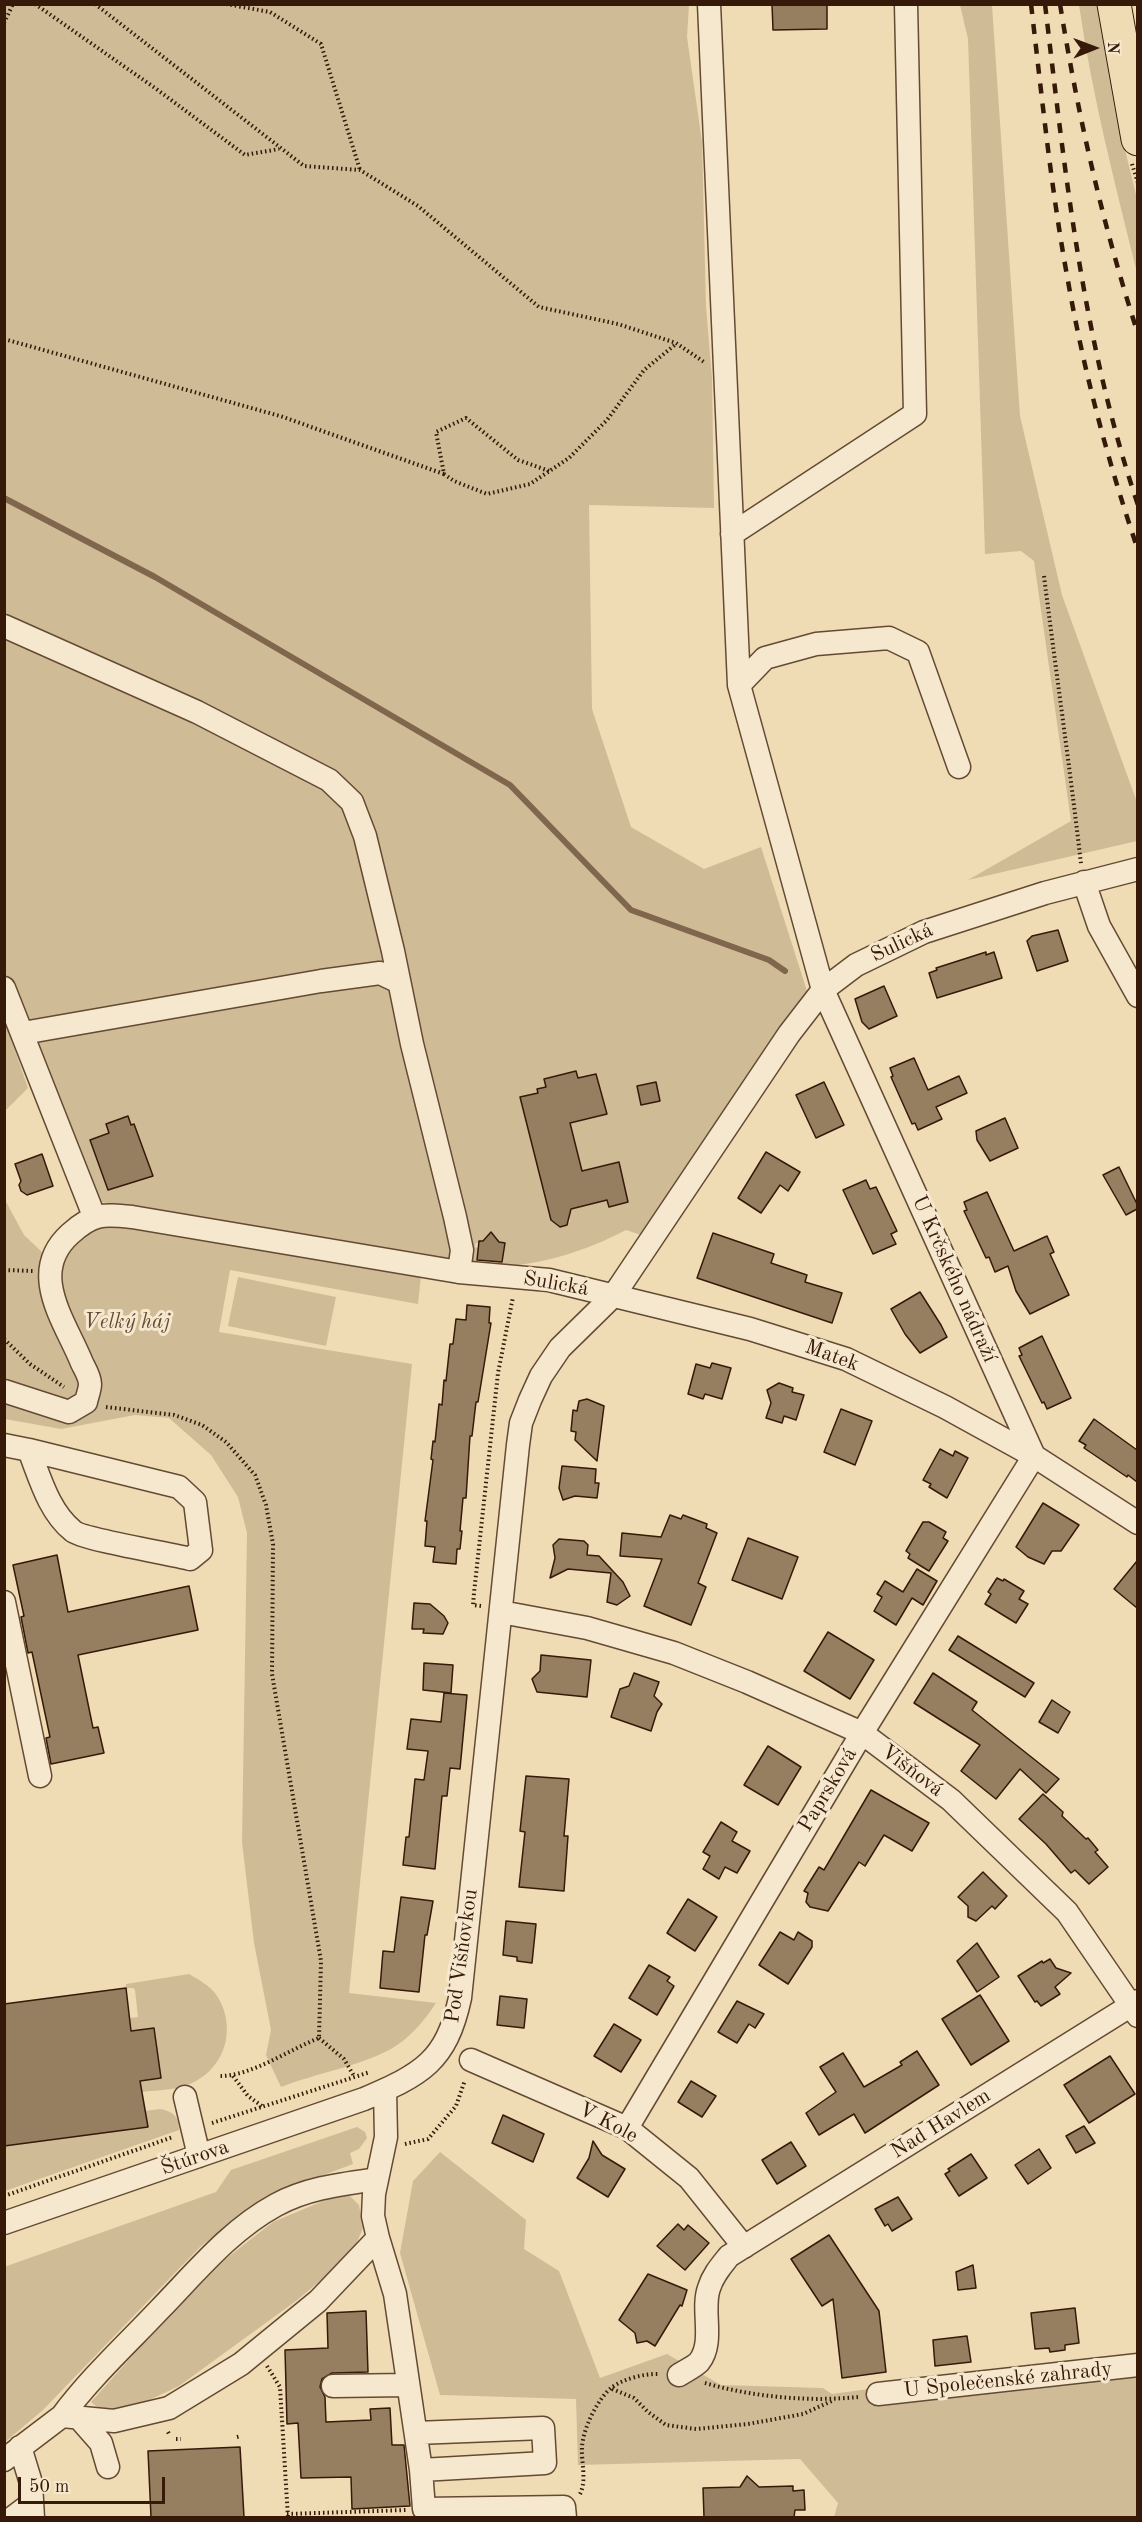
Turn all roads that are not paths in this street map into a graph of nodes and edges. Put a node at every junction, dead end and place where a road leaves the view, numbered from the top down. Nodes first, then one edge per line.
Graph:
1 (709, 4) edge
2 (906, 4) edge
3 (1114, 4) edge
4 (1137, 139) edge
5 (732, 534) junction
6 (4, 626) edge
7 (739, 685) junction
8 (959, 767) dead end
9 (1137, 869) edge
10 (1084, 882) junction
11 (399, 982) junction
12 (4, 988) edge
13 (823, 990) junction
14 (1137, 996) edge
15 (23, 1033) junction
16 (94, 1216) junction
17 (459, 1272) junction
18 (614, 1295) junction
19 (4, 1392) edge
20 (4, 1444) edge
21 (29, 1450) junction
22 (1034, 1456) junction
23 (1137, 1523) edge
24 (4, 1602) edge
25 (501, 1612) junction
26 (862, 1733) junction
27 (40, 1776) dead end
28 (1135, 2008) edge
29 (471, 2060) dead end
30 (379, 2080) junction
31 (185, 2097) dead end
32 (627, 2128) junction
33 (199, 2156) junction
34 (377, 2179) junction
35 (4, 2223) edge
36 (378, 2238) junction
37 (744, 2247) junction
38 (1137, 2365) edge
39 (679, 2375) road end
40 (333, 2385) dead end
41 (408, 2385) junction
42 (878, 2394) road end
43 (70, 2417) junction
44 (416, 2433) junction
45 (12, 2454) edge
46 (108, 2466) dead end
47 (421, 2470) junction
48 (32, 2510) edge
49 (564, 2512) edge
50 (12, 2517) edge

1 - 5 street, U Krčského nádraží
2 - 5 street
3 - 4 highway
5 - 7 street, U Krčského nádraží
6 - 11 street
7 - 8 street
7 - 13 street, U Krčského nádraží
9 - 10 street, Sulická
10 - 13 street, Sulická
10 - 14 street
11 - 15 street
11 - 17 street
12 - 15 street
13 - 18 street, Sulická
13 - 22 street, U Krčského nádraží
15 - 16 street
16 - 17 street, Sulická
16 - 19 street
17 - 18 street, Sulická
18 - 22 street, Matek
18 - 25 street, Pod Višňovkou
20 - 21 street
21 - 21 street
22 - 23 street
22 - 26 street, Paprsková
24 - 27 street
25 - 26 street, Višňová
25 - 30 street, Pod Višňovkou
26 - 28 street, Višňová
26 - 32 street, Paprsková
28 - 37 street, Nad Havlem
29 - 32 street, V Kole
30 - 33 street, Štúrova
30 - 34 street
31 - 33 street
32 - 37 street, V Kole
33 - 35 street, Štúrova
34 - 36 street
34 - 43 street
36 - 41 street
36 - 43 street
37 - 39 street, Nad Havlem
38 - 42 street, U Společenské zahrady
40 - 41 street
41 - 44 street
43 - 45 street
43 - 46 street
44 - 47 street
44 - 47 street
45 - 48 street
47 - 49 street
48 - 50 street

